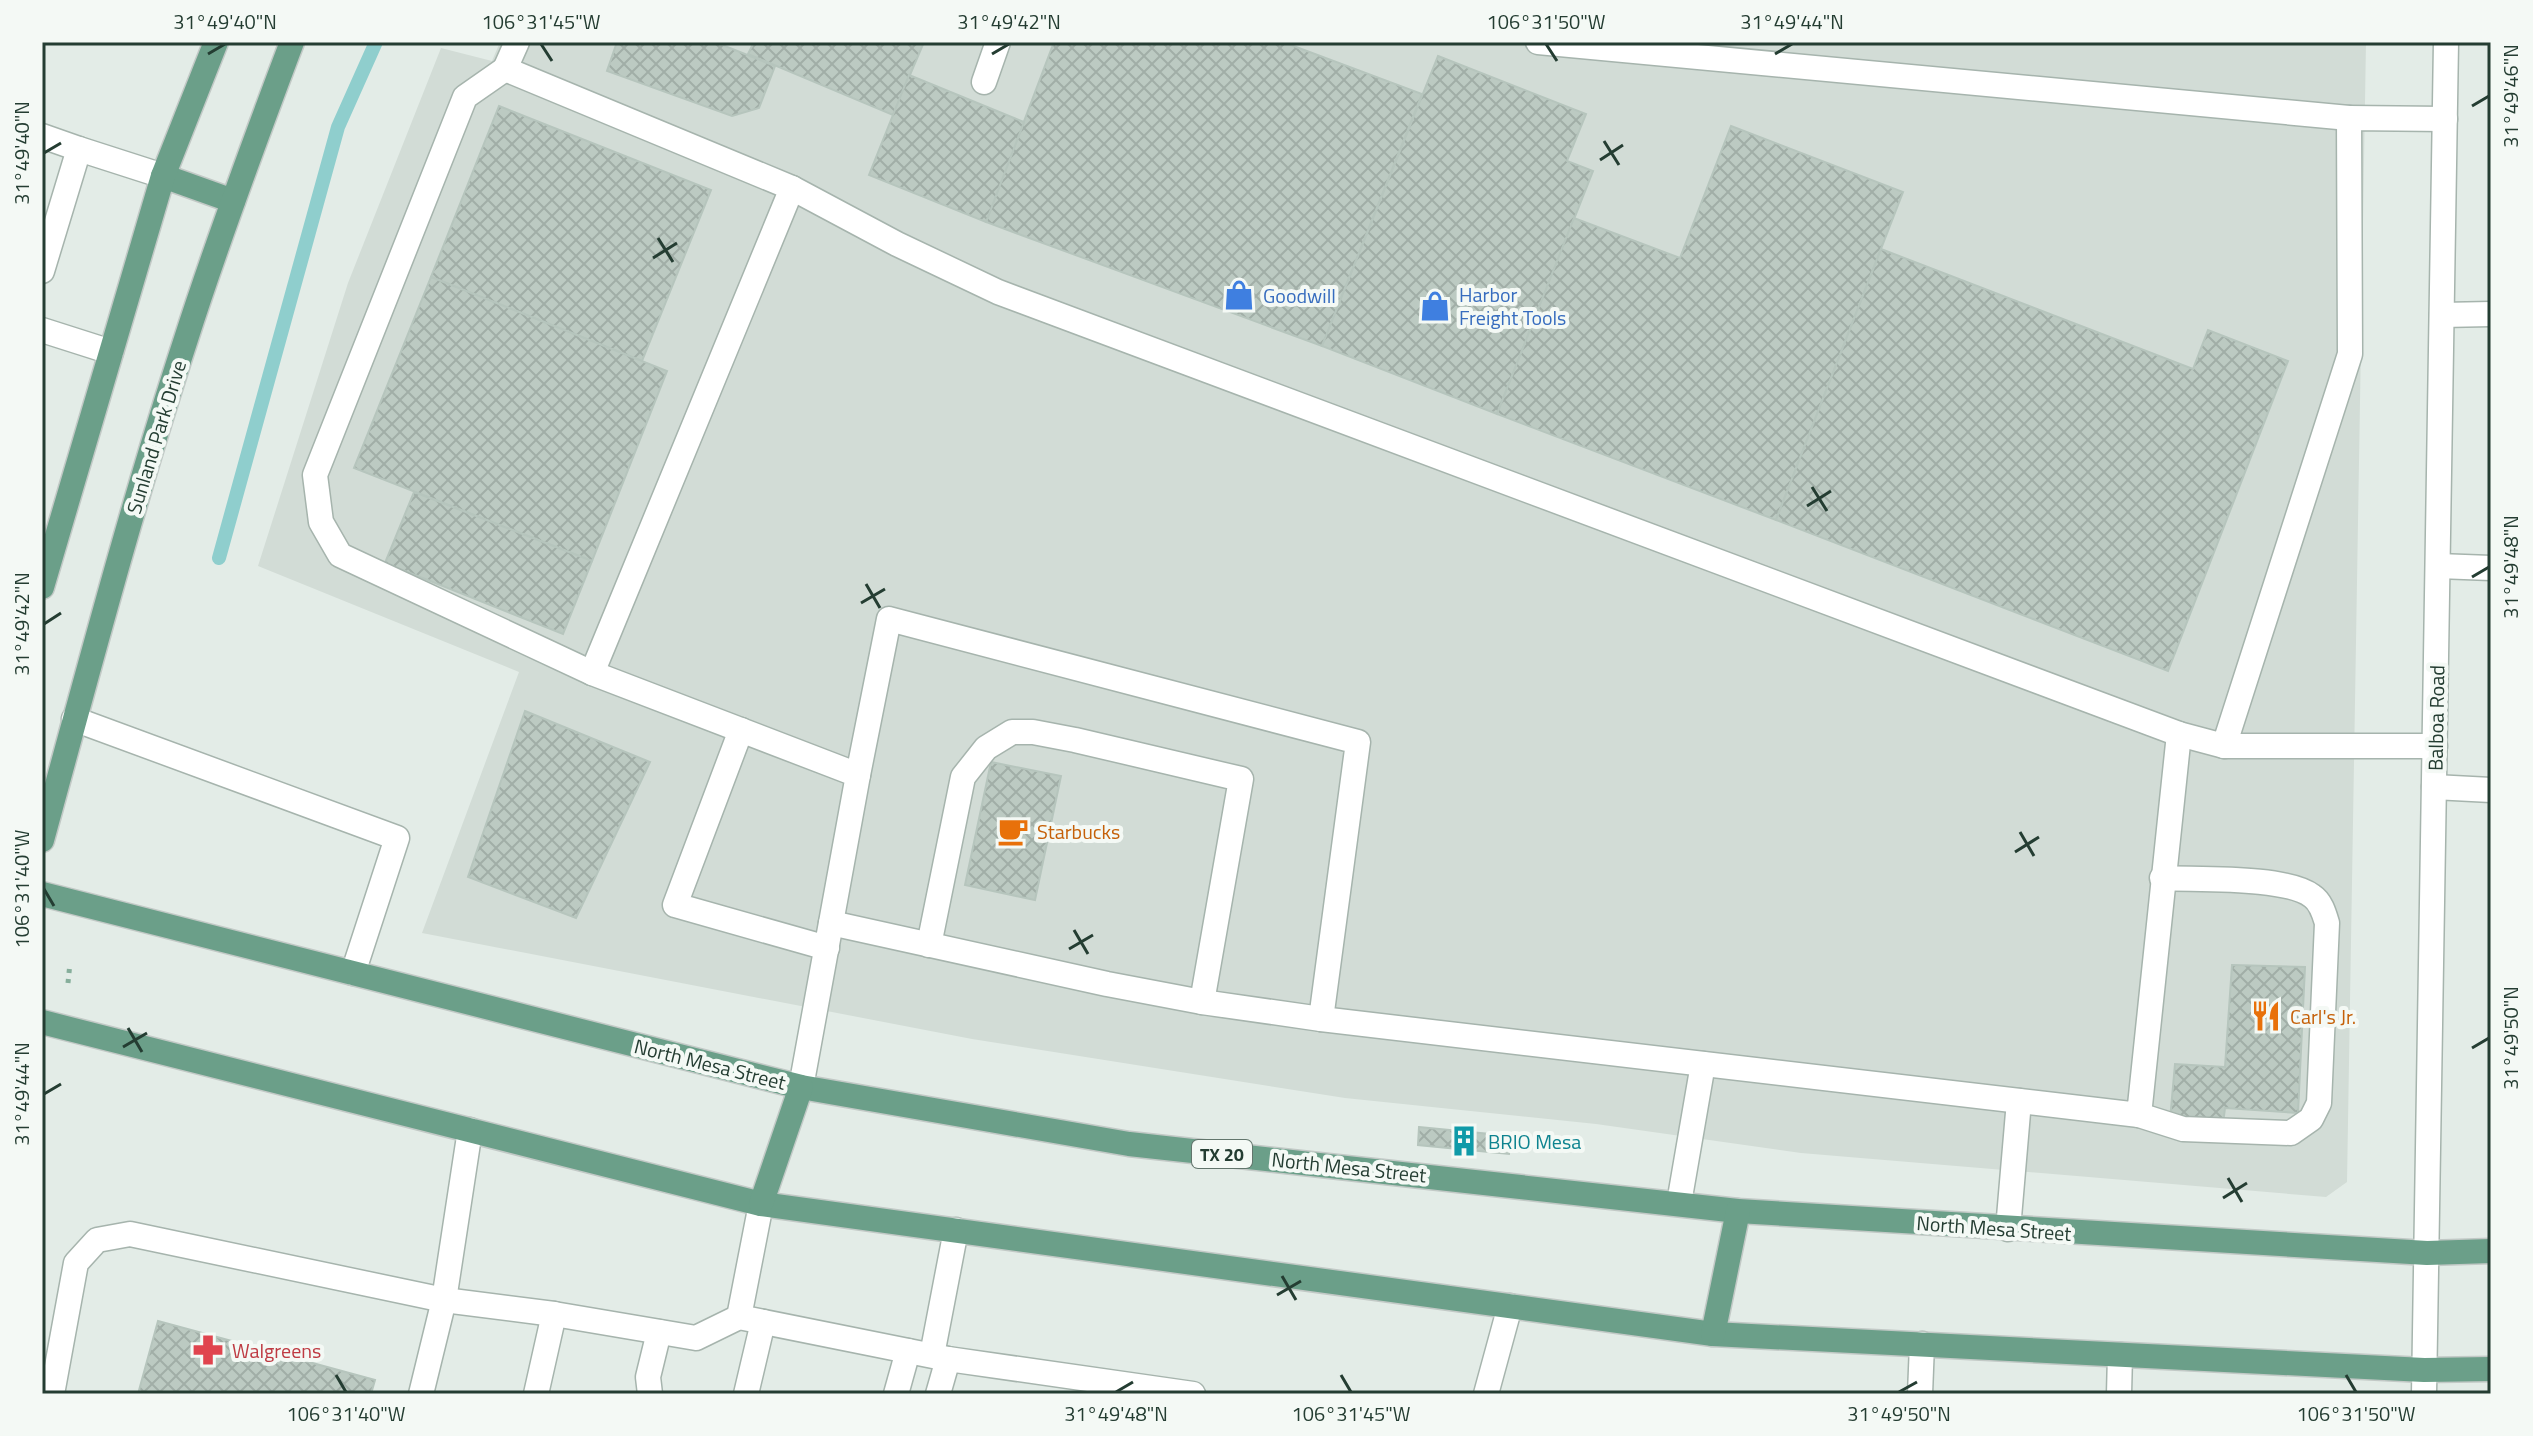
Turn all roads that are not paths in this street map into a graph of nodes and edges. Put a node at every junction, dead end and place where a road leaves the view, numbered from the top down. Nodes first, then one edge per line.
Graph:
1 (216, 42) edge
2 (292, 42) edge
3 (517, 42) edge
4 (998, 42) edge
5 (1538, 42) edge
6 (2446, 42) edge
7 (505, 69) junction
8 (984, 82) dead end
9 (2349, 118) junction
10 (2445, 119) junction
11 (42, 136) edge
12 (79, 149) junction
13 (163, 176) junction
14 (792, 188) junction
15 (233, 201) junction
16 (42, 271) edge
17 (2491, 314) edge
18 (2442, 315) junction
19 (42, 330) edge
20 (111, 352) junction
21 (2438, 566) junction
22 (2491, 568) edge
23 (42, 587) edge
24 (592, 673) junction
25 (74, 719) junction
26 (741, 730) junction
27 (2179, 734) junction
28 (2224, 746) junction
29 (2435, 746) junction
30 (858, 775) junction
31 (2434, 787) junction
32 (2491, 790) edge
33 (42, 840) edge
34 (2162, 878) junction
35 (42, 894) edge
36 (831, 923) junction
37 (929, 945) junction
38 (827, 948) junction
39 (353, 973) junction
40 (1202, 1002) junction
41 (1321, 1019) junction
42 (42, 1022) edge
43 (1703, 1064) junction
44 (801, 1087) junction
45 (2019, 1101) junction
46 (2139, 1115) junction
47 (470, 1130) junction
48 (1679, 1203) junction
49 (761, 1204) junction
50 (1738, 1211) junction
51 (2008, 1229) junction
52 (956, 1230) junction
53 (2491, 1251) edge
54 (2427, 1253) junction
55 (444, 1300) junction
56 (1510, 1306) junction
57 (554, 1314) junction
58 (751, 1320) junction
59 (659, 1332) junction
60 (1713, 1334) junction
61 (1922, 1344) junction
62 (929, 1355) junction
63 (2120, 1355) junction
64 (2491, 1369) edge
65 (2424, 1382) edge
66 (52, 1394) edge
67 (421, 1394) edge
68 (536, 1394) edge
69 (650, 1394) edge
70 (746, 1394) edge
71 (896, 1394) edge
72 (938, 1394) edge
73 (1193, 1394) edge
74 (1486, 1394) edge
75 (1920, 1394) edge
76 (2119, 1394) edge

1 - 13 main road
2 - 15 main road, Sunland Park Drive
3 - 7 street
4 - 8 street
5 - 9 street
6 - 10 street, Balboa Road
7 - 14 street
7 - 24 street
9 - 10 street
9 - 28 street
10 - 18 street, Balboa Road
11 - 12 street
12 - 13 street
12 - 16 street
13 - 15 main road
13 - 20 main road
14 - 24 street
14 - 27 street
15 - 25 main road, Sunland Park Drive
17 - 18 street
18 - 21 street, Balboa Road
19 - 20 street
20 - 23 main road
21 - 22 street
21 - 29 street, Balboa Road
24 - 26 street
25 - 33 main road, Sunland Park Drive
25 - 39 street
26 - 30 street
26 - 38 street
27 - 28 street
27 - 34 street
28 - 29 street
29 - 31 street, Balboa Road
30 - 36 street
30 - 41 street
31 - 32 street
31 - 54 street, Balboa Road
34 - 46 street
34 - 46 street
35 - 39 main road, North Mesa Street / TX 20
36 - 37 street
36 - 38 street
37 - 40 street
37 - 40 street
38 - 44 street
39 - 44 main road, North Mesa Street / TX 20
40 - 41 street
41 - 43 street
42 - 47 main road
43 - 45 street
43 - 48 street
44 - 48 main road, North Mesa Street / TX 20
44 - 49 main road
45 - 46 street
45 - 51 street
47 - 49 main road
47 - 55 street
48 - 50 main road, North Mesa Street / TX 20
49 - 52 main road
49 - 58 street
50 - 51 main road, North Mesa Street / TX 20
50 - 60 main road
51 - 54 main road, North Mesa Street / TX 20
52 - 56 main road
52 - 62 street
53 - 54 main road, North Mesa Street / TX 20
54 - 65 street, Balboa Road
55 - 57 street
55 - 66 street
55 - 67 street
56 - 60 main road
56 - 74 street
57 - 59 street
57 - 68 street
58 - 59 street
58 - 62 street
58 - 70 street
59 - 69 street
60 - 61 main road
61 - 63 main road
61 - 75 street
62 - 71 street
62 - 72 street
62 - 73 street
63 - 65 main road
63 - 76 street
64 - 65 main road

